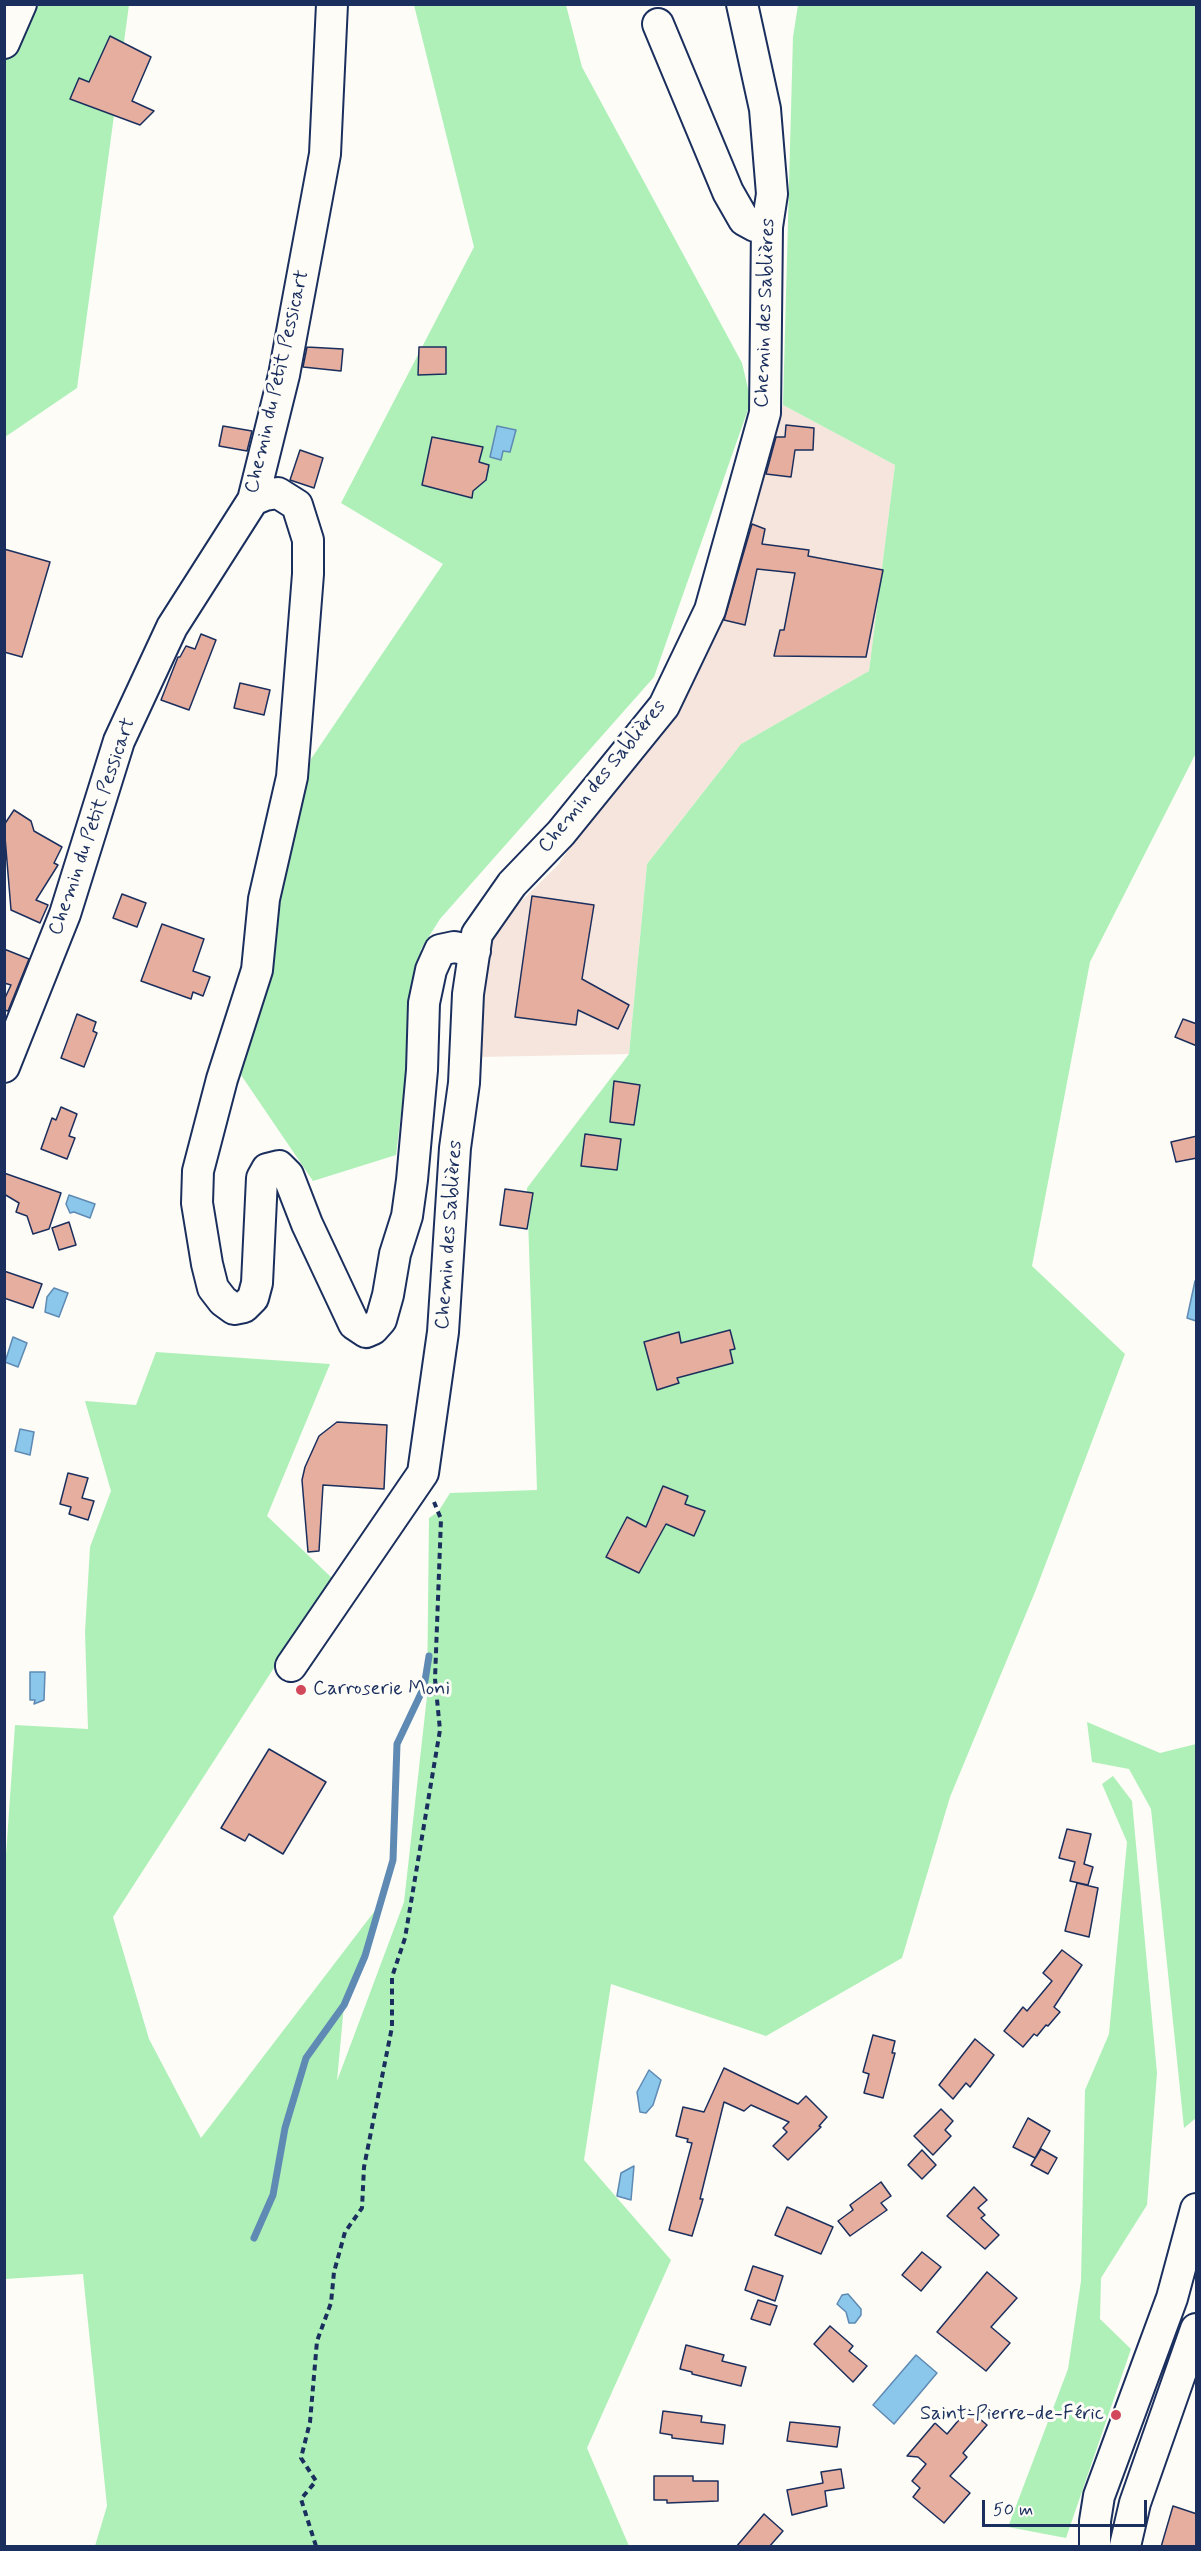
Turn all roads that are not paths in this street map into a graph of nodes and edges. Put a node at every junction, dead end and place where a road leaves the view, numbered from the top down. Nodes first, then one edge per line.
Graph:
1 (21, 4) edge
2 (332, 4) edge
3 (742, 4) edge
4 (658, 24) dead end
5 (4, 43) edge
6 (767, 227) junction
7 (253, 501) junction
8 (475, 951) junction
9 (4, 1068) edge
10 (291, 1666) dead end
11 (1197, 2209) edge
12 (1187, 2281) edge
13 (1197, 2329) edge
14 (1095, 2534) edge
15 (1081, 2547) edge
16 (1125, 2547) edge

1 - 5 street
2 - 7 street, Chemin du Petit Pessicart
3 - 6 street, Chemin des Sablières
4 - 6 street
6 - 8 street, Chemin des Sablières
7 - 8 street
7 - 9 street, Chemin du Petit Pessicart
8 - 10 street, Chemin des Sablières
11 - 12 street
12 - 14 street
13 - 16 street
14 - 15 street

